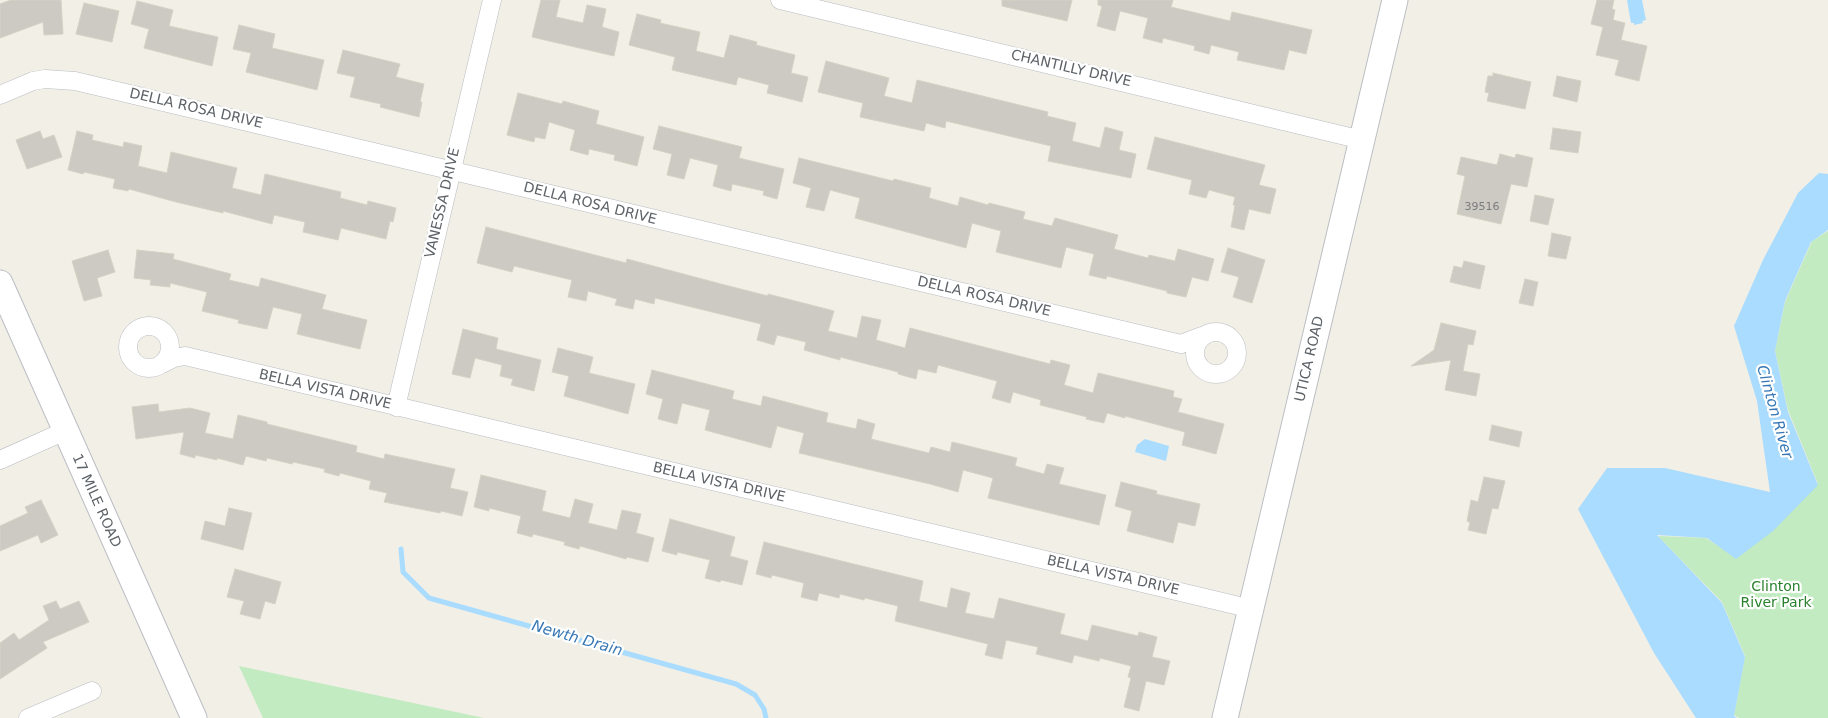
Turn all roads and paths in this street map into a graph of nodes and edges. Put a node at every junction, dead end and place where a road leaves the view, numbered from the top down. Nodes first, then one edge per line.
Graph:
1 (492, 0) edge
2 (780, 0) edge
3 (1395, 0) edge
4 (0, 95) edge
5 (1362, 140) junction
6 (451, 170) junction
7 (0, 283) edge
8 (1202, 336) junction
9 (168, 339) junction
10 (1181, 344) junction
11 (185, 356) junction
12 (1197, 362) junction
13 (162, 364) junction
14 (396, 407) junction
15 (65, 431) junction
16 (0, 460) edge
17 (1252, 609) junction
18 (92, 691) dead end
19 (28, 718) edge
20 (194, 718) edge
21 (1225, 718) edge

1 - 6 street, VANESSA DRIVE
2 - 5 street, CHANTILLY DRIVE
3 - 5 street, UTICA ROAD
4 - 6 street, DELLA ROSA DRIVE
5 - 17 street, UTICA ROAD
6 - 10 street, DELLA ROSA DRIVE
6 - 14 street, VANESSA DRIVE
7 - 15 street, 17 MILE ROAD
8 - 10 street
8 - 12 street
8 - 12 street
9 - 11 street
9 - 13 street
9 - 13 street
10 - 12 street
11 - 13 street
11 - 14 street, BELLA VISTA DRIVE
14 - 17 street, BELLA VISTA DRIVE
15 - 16 street
15 - 20 street, 17 MILE ROAD
17 - 21 street, UTICA ROAD
18 - 19 street

